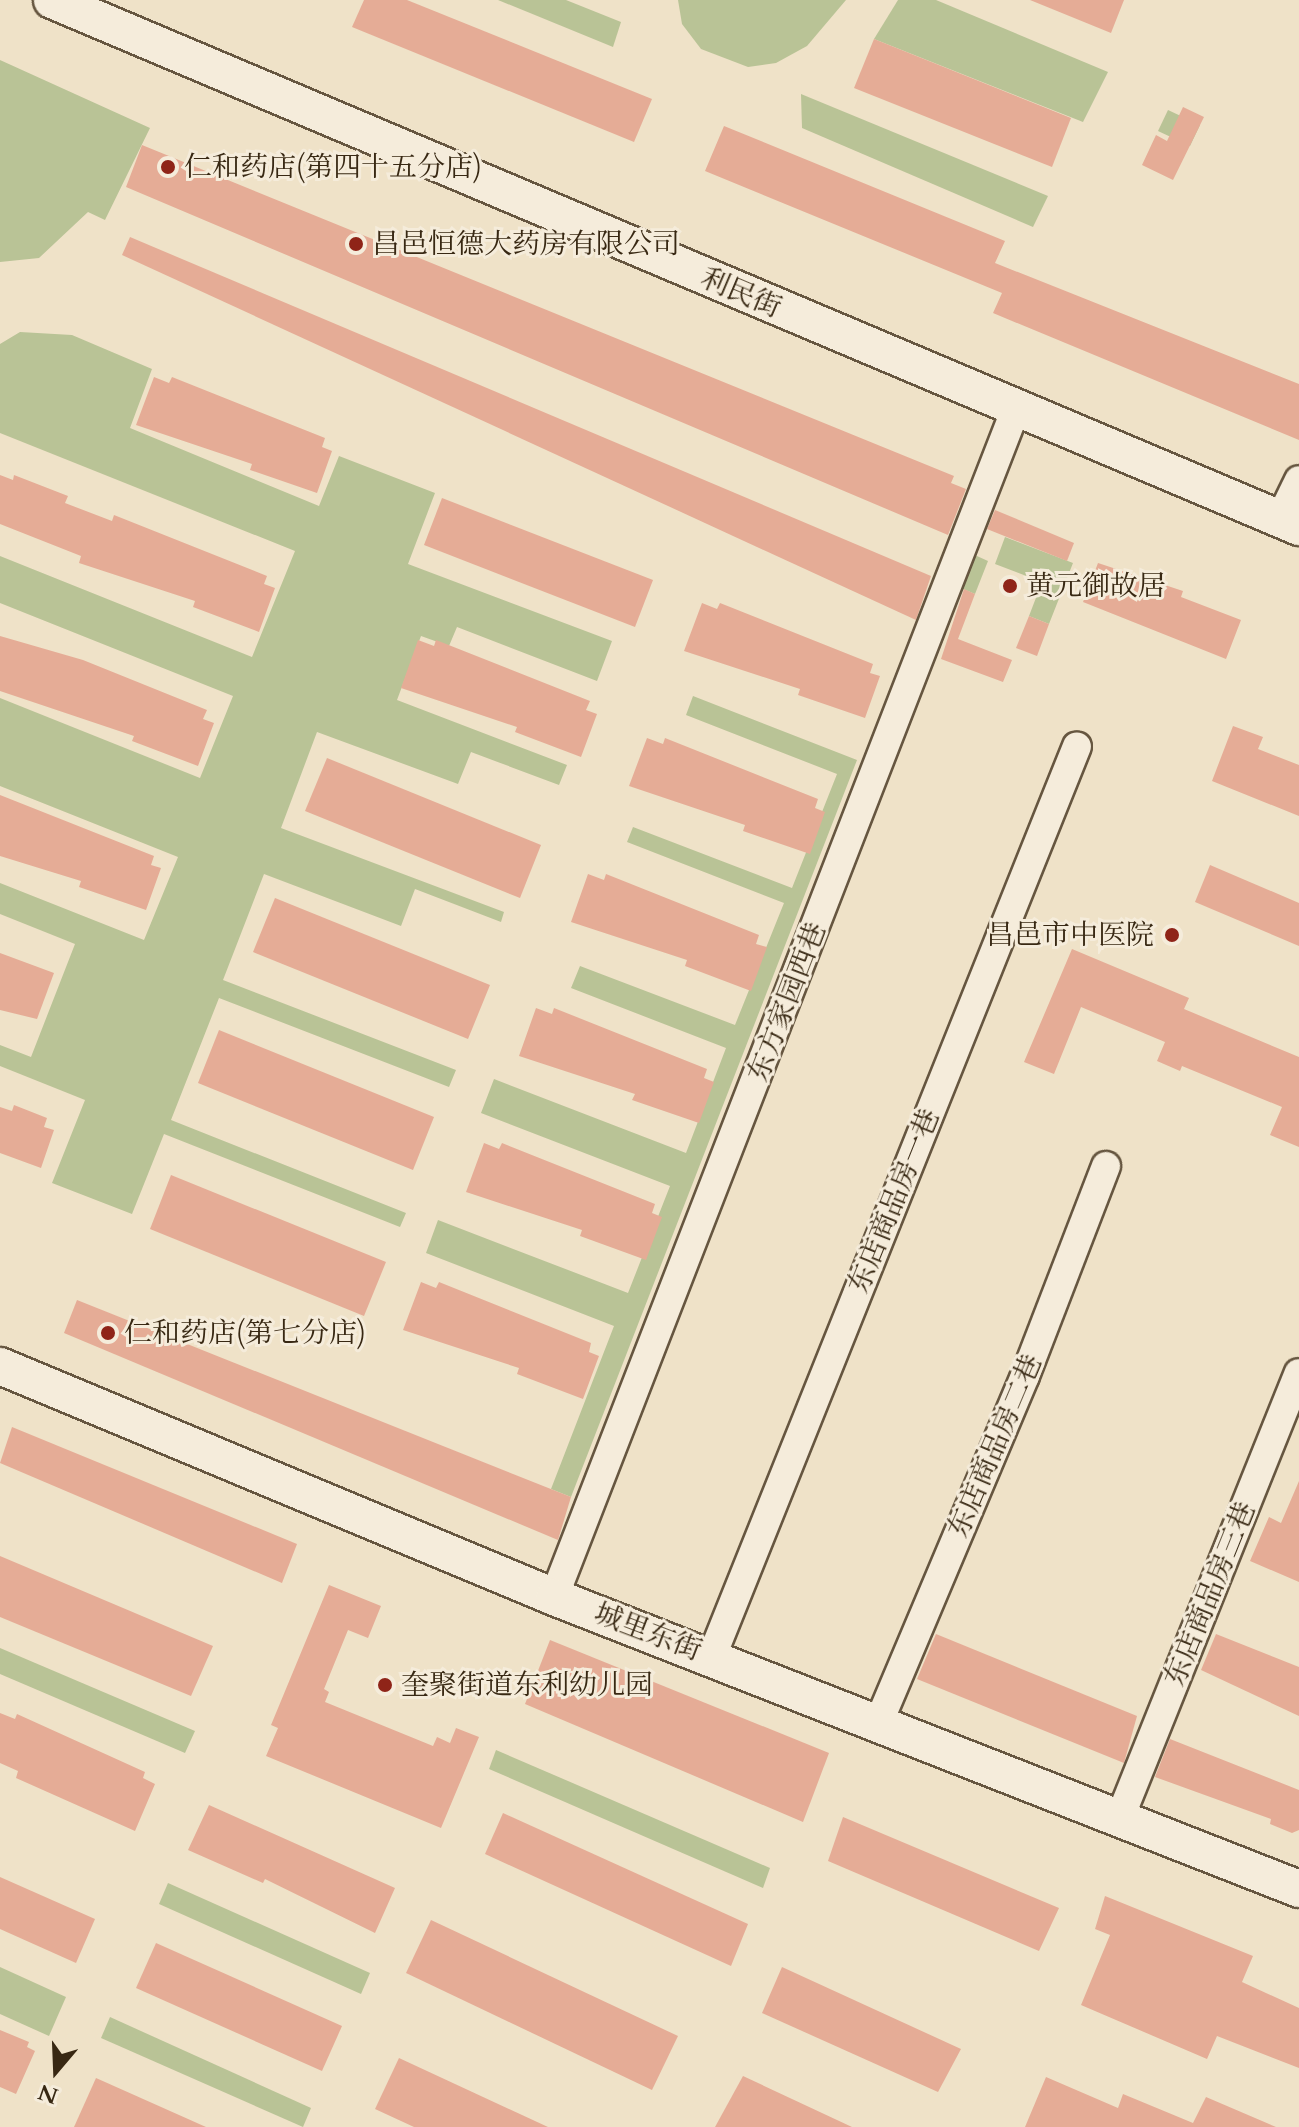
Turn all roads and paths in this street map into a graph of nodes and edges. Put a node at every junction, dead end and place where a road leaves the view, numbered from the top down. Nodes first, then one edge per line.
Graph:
1 (52, 0) edge
2 (1017, 406) junction
3 (1299, 480) edge
4 (1290, 523) edge
5 (1077, 746) dead end
6 (1106, 1166) dead end
7 (0, 1366) edge
8 (1299, 1373) edge
9 (554, 1597) junction
10 (712, 1656) junction
11 (878, 1724) junction
12 (1121, 1815) junction
13 (1299, 1889) edge

1 - 2 street, 利民街
2 - 4 street, 利民街
2 - 9 street, 东方家园西巷
3 - 4 street
5 - 10 street, 东店商品房一巷
6 - 11 street, 东店商品房二巷
7 - 9 street, 城里东街
8 - 12 street, 东店商品房三巷
9 - 10 street, 城里东街
10 - 11 street, 城里东街
11 - 12 street, 城里东街
12 - 13 street, 城里东街

